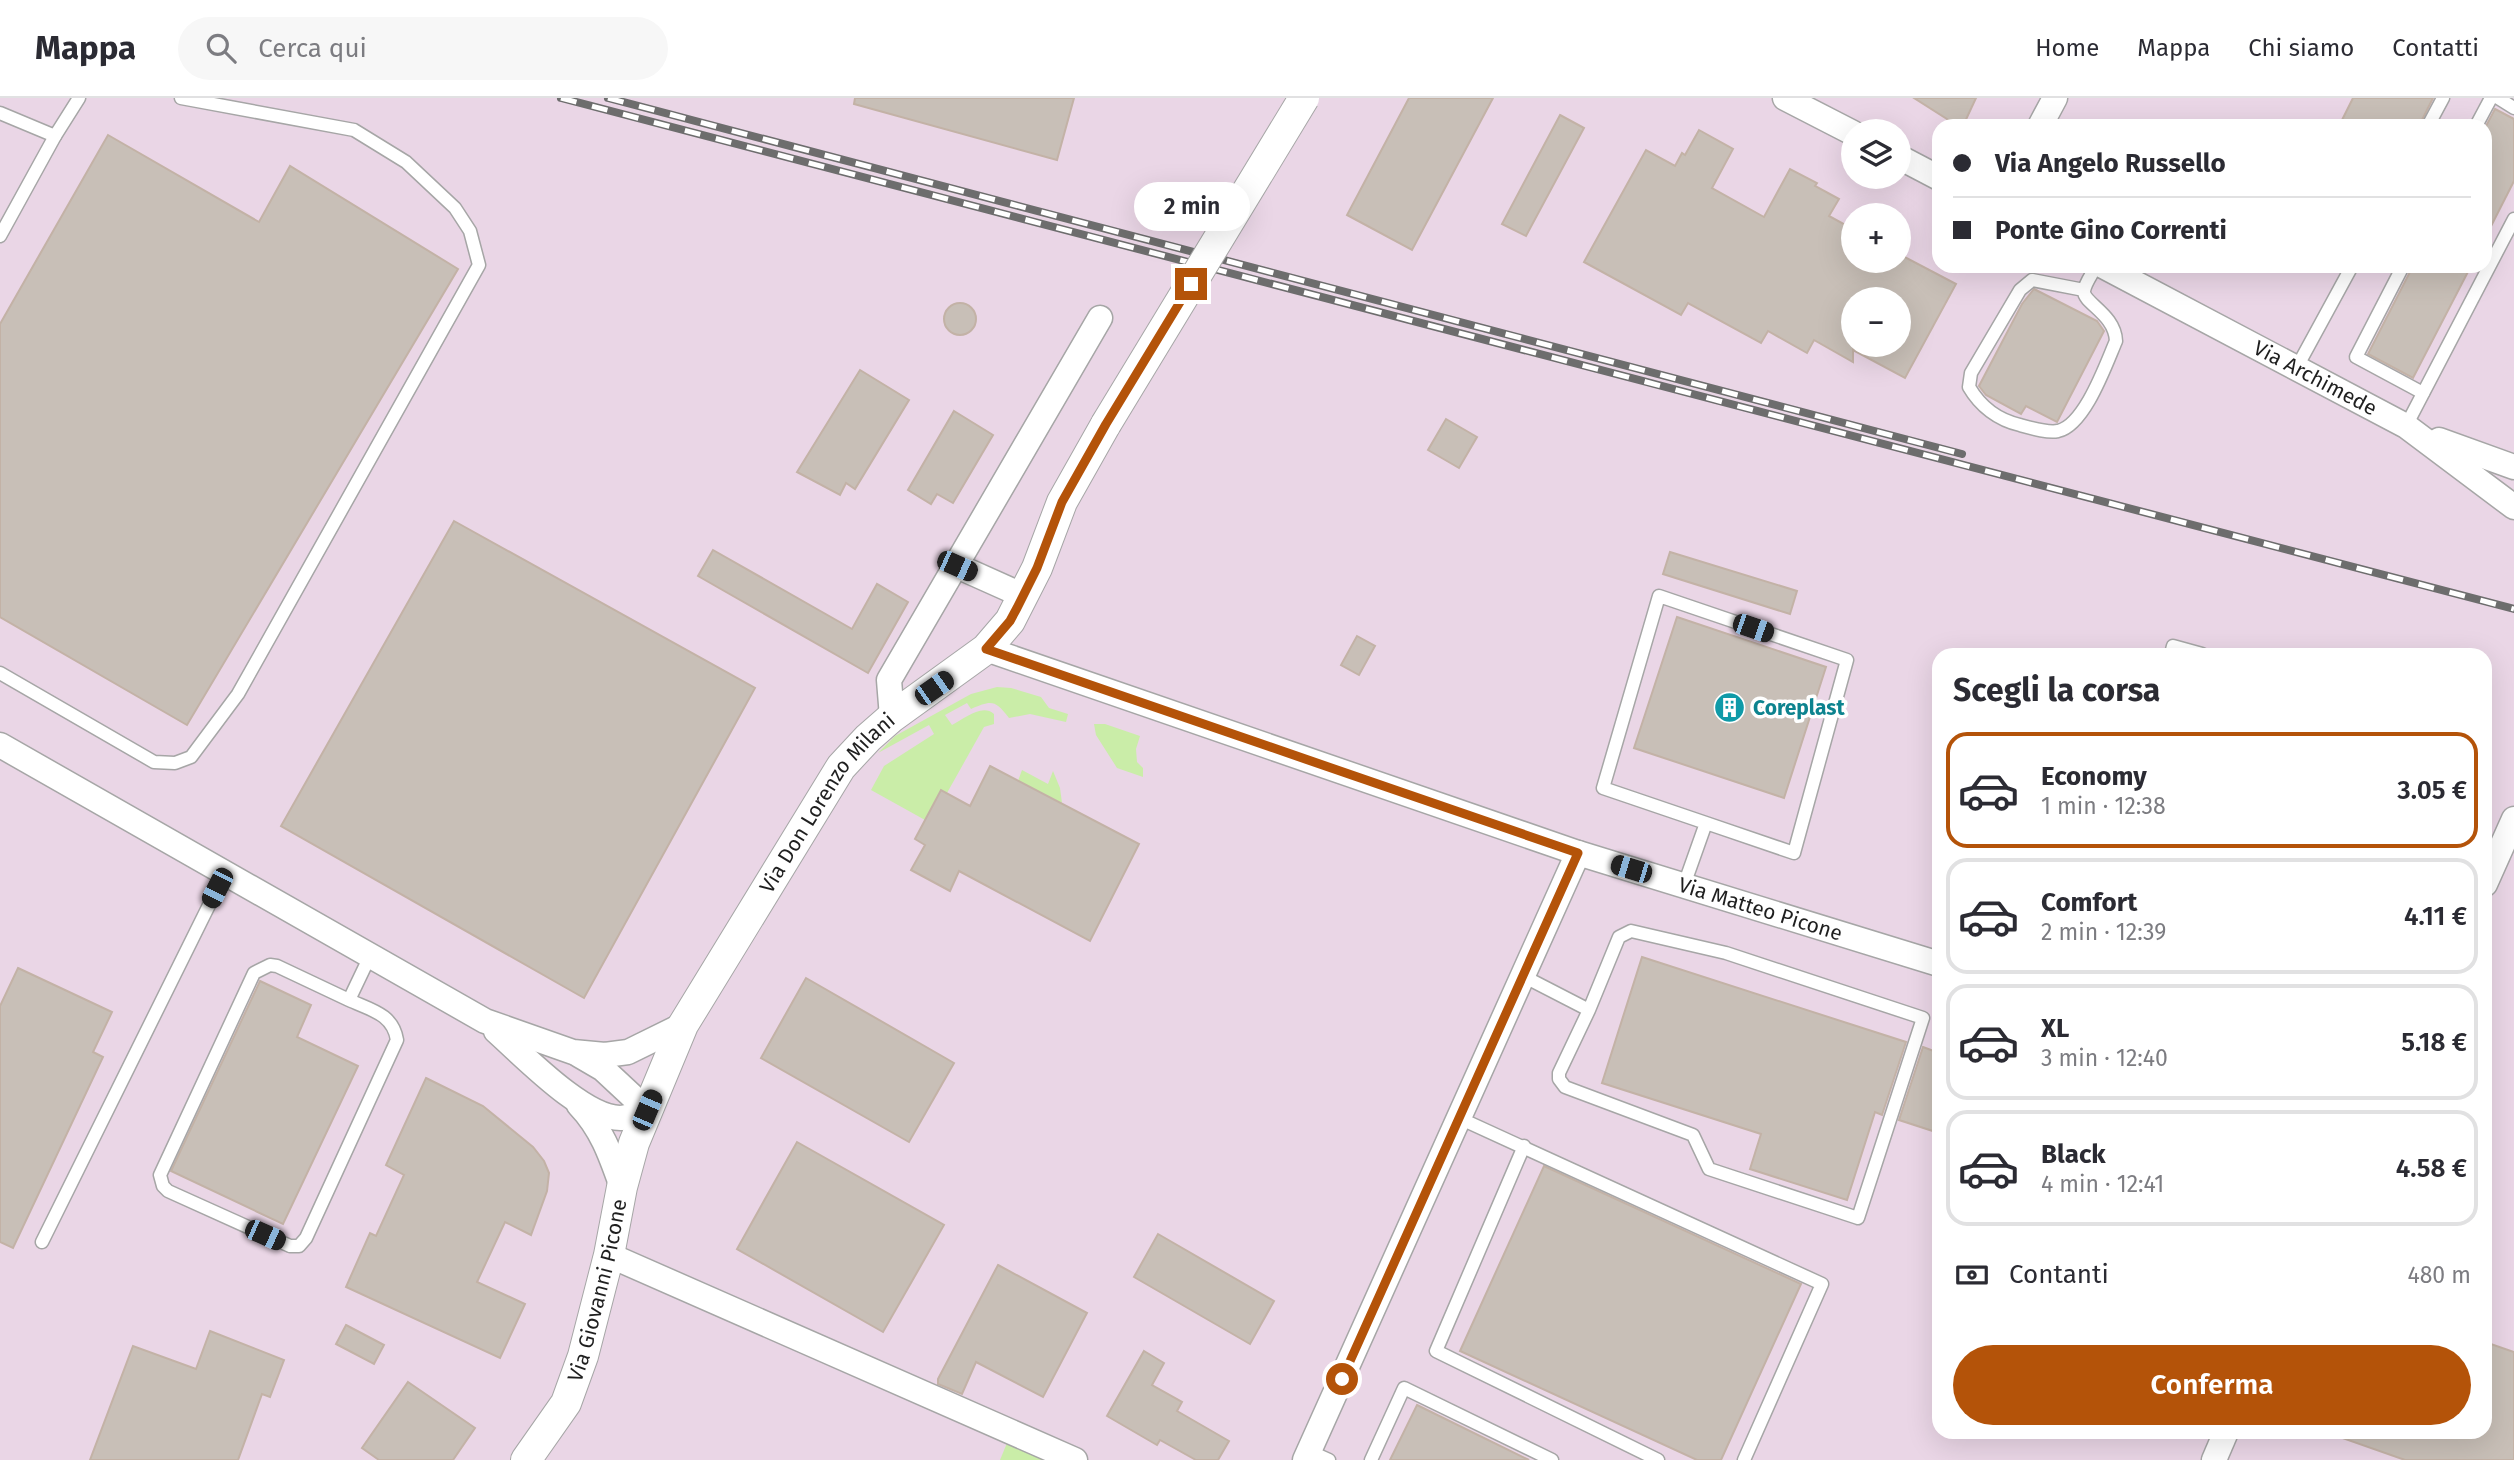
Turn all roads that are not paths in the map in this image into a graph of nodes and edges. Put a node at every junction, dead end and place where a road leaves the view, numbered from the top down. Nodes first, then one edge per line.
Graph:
1 (79, 98) edge
2 (181, 98) edge
3 (1304, 98) edge
4 (1785, 98) edge
5 (2055, 98) edge
6 (2443, 98) edge
7 (2491, 98) edge
8 (2498, 98) edge
9 (2514, 108) edge
10 (0, 113) edge
11 (2044, 119) edge
12 (2432, 119) edge
13 (2480, 119) edge
14 (1841, 127) edge
15 (55, 136) junction
16 (1911, 163) edge
17 (1932, 174) edge
18 (2514, 219) edge
19 (0, 236) edge
20 (2492, 261) edge
21 (2092, 273) edge
22 (2117, 273) edge
23 (2348, 273) edge
24 (2399, 273) edge
25 (2486, 273) edge
26 (2084, 290) junction
27 (1101, 318) dead end
28 (2297, 367) junction
29 (2423, 393) junction
30 (2406, 426) junction
31 (2514, 467) edge
32 (2514, 507) edge
33 (957, 566) junction
34 (1024, 596) junction
35 (986, 649) junction
36 (0, 673) edge
37 (892, 717) junction
38 (0, 745) edge
39 (2514, 819) edge
40 (1706, 822) junction
41 (1578, 853) junction
42 (2492, 868) edge
43 (225, 873) junction
44 (1684, 886) junction
45 (370, 956) junction
46 (1932, 962) edge
47 (1523, 976) junction
48 (349, 1000) junction
49 (1589, 1010) junction
50 (485, 1021) junction
51 (683, 1025) junction
52 (573, 1052) junction
53 (574, 1099) junction
54 (647, 1110) junction
55 (1459, 1118) junction
56 (1524, 1146) junction
57 (622, 1187) junction
58 (42, 1242) dead end
59 (610, 1255) junction
60 (2223, 1439) edge
61 (1314, 1457) edge
62 (526, 1460) edge
63 (1075, 1460) edge
64 (1371, 1460) edge
65 (1552, 1460) edge
66 (1658, 1460) edge
67 (1744, 1460) edge
68 (2214, 1460) edge

1 - 15 lane
2 - 36 lane
3 - 34 street, Via Don Lorenzo Milani, bridge
4 - 14 street
5 - 11 street
6 - 12 lane
7 - 13 lane
8 - 9 lane
10 - 15 lane
15 - 19 lane
16 - 17 street
18 - 20 lane
21 - 26 lane
22 - 28 street, Via Archimede
23 - 28 lane
24 - 29 lane
25 - 29 lane
26 - 26 lane
27 - 33 street
28 - 30 street, Via Archimede
29 - 30 lane
30 - 31 street
30 - 32 street, Via Archimede
33 - 34 street
33 - 37 street
34 - 35 street, Via Don Lorenzo Milani
35 - 37 street, Via Don Lorenzo Milani
35 - 41 street, Via Matteo Picone
37 - 51 street, Via Don Lorenzo Milani
38 - 43 street
39 - 42 street
40 - 40 lane
40 - 44 lane
41 - 44 street, Via Matteo Picone
41 - 47 street
43 - 45 street
43 - 58 lane
44 - 46 street, Via Matteo Picone
45 - 48 lane
45 - 50 street
47 - 49 lane
47 - 55 street
48 - 48 lane
49 - 49 lane
50 - 52 street
50 - 53 street
51 - 52 street
51 - 54 street, Via Don Lorenzo Milani
52 - 54 street
53 - 54 street
53 - 57 street
54 - 57 street, Via Giovanni Picone
55 - 56 lane
55 - 61 street
56 - 66 lane
56 - 67 lane
57 - 59 street, Via Giovanni Picone
59 - 62 street, Via Giovanni Picone
59 - 63 street
60 - 68 street
64 - 65 lane

